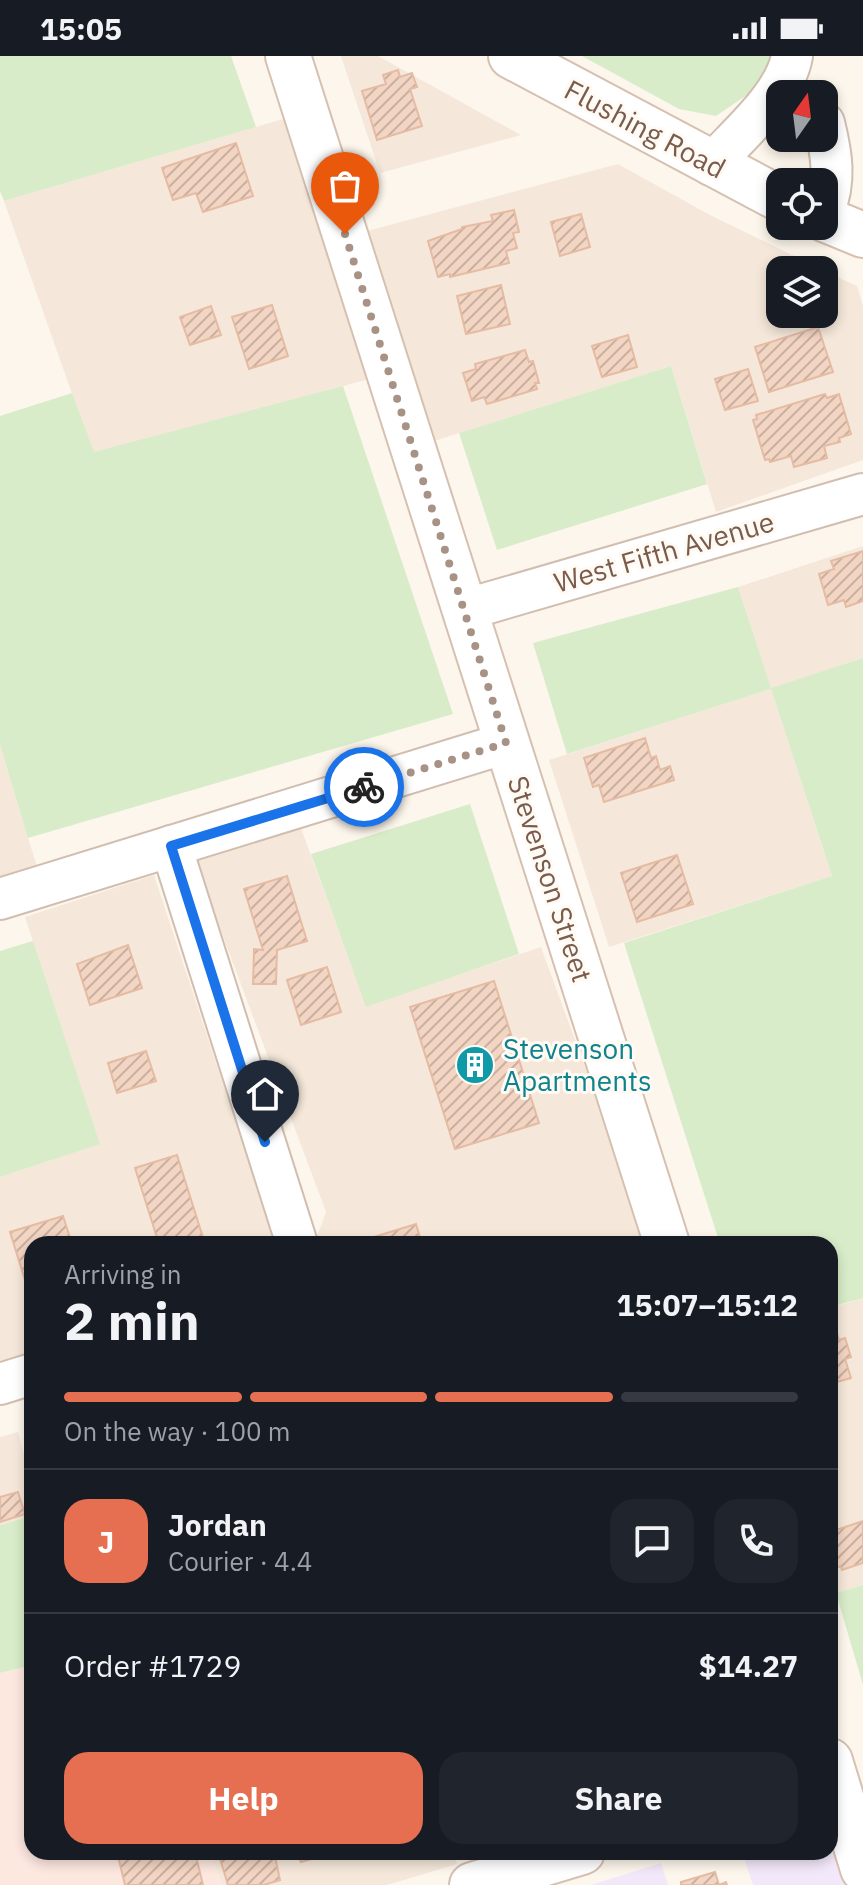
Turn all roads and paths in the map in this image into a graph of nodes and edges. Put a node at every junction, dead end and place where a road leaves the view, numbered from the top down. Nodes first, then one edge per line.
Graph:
1 (288, 56) edge
2 (511, 56) edge
3 (792, 56) edge
4 (799, 56) edge
5 (808, 80) edge
6 (711, 165) junction
7 (766, 192) edge
8 (838, 225) edge
9 (863, 235) edge
10 (863, 494) edge
11 (464, 610) junction
12 (506, 743) junction
13 (171, 846) junction
14 (0, 899) edge
15 (294, 1236) edge
16 (664, 1236) edge
17 (24, 1376) edge
18 (0, 1384) edge
19 (839, 1769) edge
20 (555, 1860) edge
21 (863, 1869) edge
22 (472, 1885) edge

1 - 11 street, Stevenson Street
2 - 6 street, Flushing Road
3 - 6 street
4 - 5 street
6 - 7 street, Flushing Road
8 - 9 street
10 - 11 street, West Fifth Avenue
11 - 12 street, Stevenson Street
12 - 13 street
12 - 16 street, Stevenson Street
13 - 14 street
13 - 15 street
17 - 18 street
19 - 21 street
20 - 22 street

